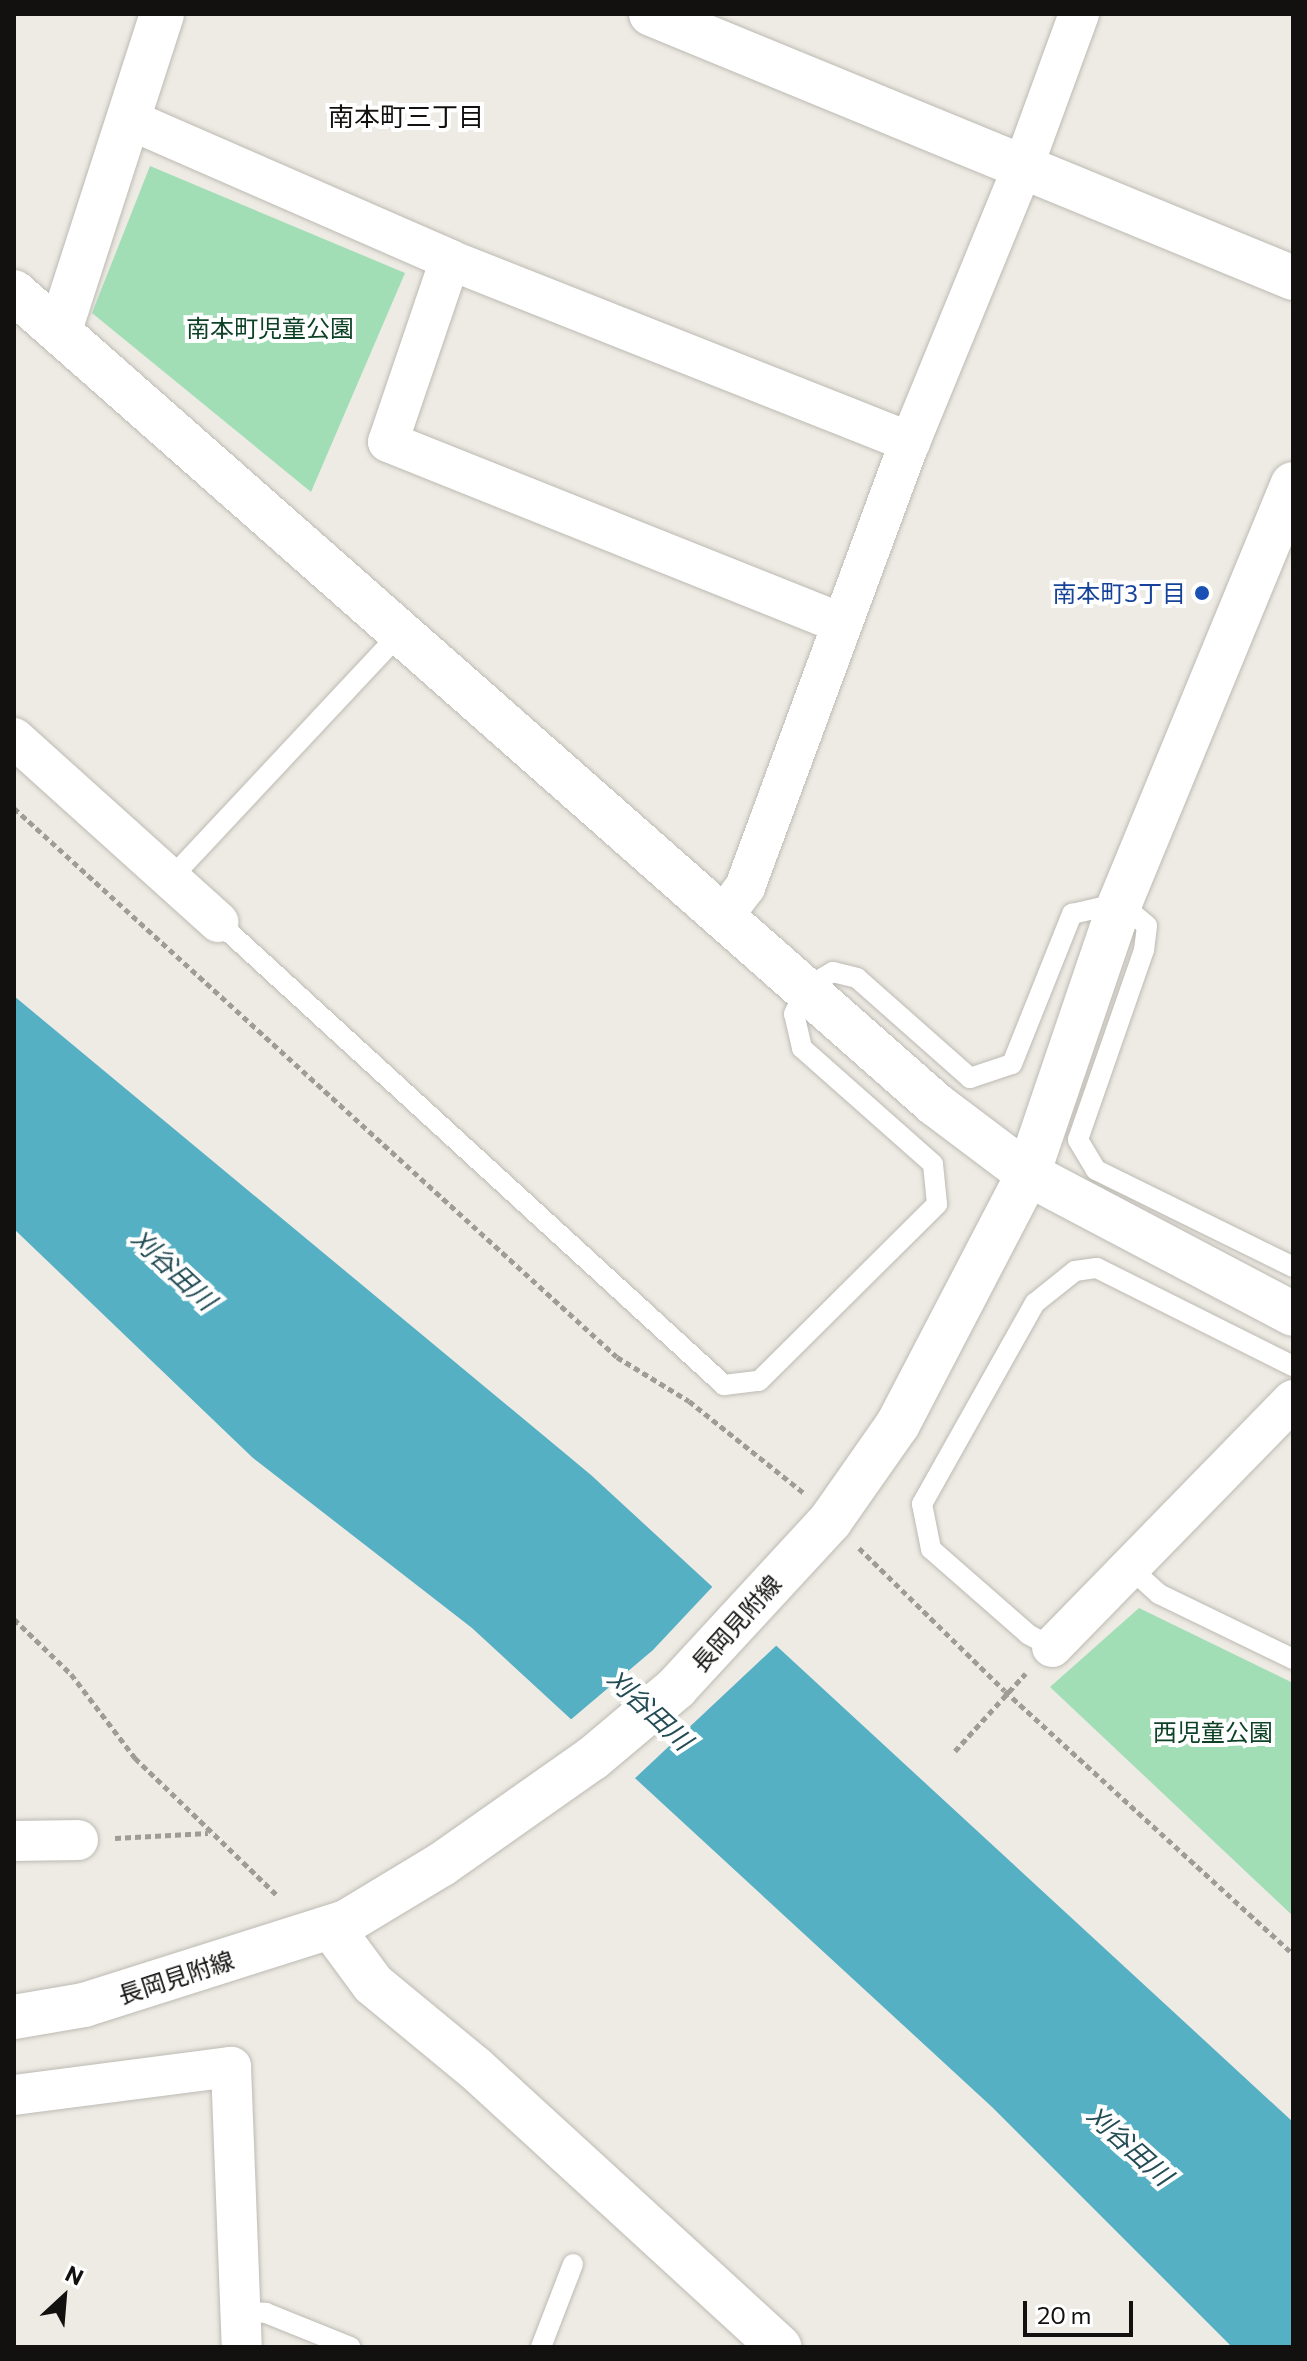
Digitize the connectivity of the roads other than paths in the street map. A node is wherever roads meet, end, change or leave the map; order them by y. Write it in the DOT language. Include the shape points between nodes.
graph roads {
  1 [pos="162,14"];
  2 [pos="651,14"];
  3 [pos="1079,14"];
  4 [pos="128,119"];
  5 [pos="1023,167"];
  6 [pos="450,260"];
  7 [pos="1293,278"];
  8 [pos="14,292"];
  9 [pos="60,330"];
  10 [pos="910,442"];
  11 [pos="1293,484"];
  12 [pos="842,624"];
  13 [pos="399,634"];
  14 [pos="14,738"];
  15 [pos="171,878"];
  16 [pos="1120,903"];
  17 [pos="724,915"];
  18 [pos="218,922"];
  19 [pos="806,988"];
  20 [pos="1028,1174"];
  21 [pos="1293,1267"];
  22 [pos="1293,1314"];
  23 [pos="1293,1366"];
  24 [pos="1293,1400"];
  25 [pos="1129,1567"];
  26 [pos="1052,1647"];
  27 [pos="1293,1659"];
  28 [pos="78,1840"];
  29 [pos="14,1841"];
  30 [pos="339,1925"];
  31 [pos="14,2017"];
  32 [pos="14,2095"];
  33 [pos="573,2264"];
  34 [pos="242,2329"];
  35 [pos="350,2347"];
  36 [pos="541,2347"];
  37 [pos="780,2347"];
  1 -- 4 [label="street"];
  2 -- 5 [label="street"];
  3 -- 5 [label="street"];
  4 -- 6 [label="street"];
  4 -- 9 [label="street"];
  5 -- 7 [label="street"];
  5 -- 10 [label="street"];
  6 -- 10 [label="street"];
  6 -- 12 [label="street" via="388,442"];
  8 -- 9 [label="street"];
  9 -- 13 [label="street"];
  10 -- 12 [label="street"];
  11 -- 16 [label="street, 長岡見附線"];
  12 -- 17 [label="street" via="745,887"];
  13 -- 15 [label="lane"];
  13 -- 17 [label="street"];
  14 -- 15 [label="street"];
  15 -- 18 [label="street"];
  16 -- 19 [label="lane" via="1072,914 1012,1064 970,1078 857,978 833,972"];
  16 -- 20 [label="street, 長岡見附線"];
  16 -- 21 [label="lane" via="1147,926 1144,950 1078,1140 1096,1170"];
  17 -- 19 [label="street"];
  18 -- 19 [label="lane" via="724,1385 759,1381 937,1204 933,1164 802,1048 794,1014"];
  19 -- 20 [label="street" via="935,1104"];
  20 -- 22 [label="street"];
  20 -- 30 [label="street, 長岡見附線" via="898,1424 824,1522 685,1679 593,1758 454,1857"];
  23 -- 26 [label="lane" via="1097,1268 1075,1271 1035,1303 922,1504 931,1549 1028,1634"];
  24 -- 25 [label="street"];
  25 -- 26 [label="street"];
  25 -- 27 [label="lane" via="1159,1594"];
  28 -- 29 [label="street"];
  30 -- 31 [label="street, 長岡見附線" via="84,2005"];
  30 -- 37 [label="street" via="370,1981 475,2068"];
  32 -- 34 [label="street" via="231,2067"];
  33 -- 36 [label="lane"];
  34 -- 35 [label="lane" via="266,2313"];
}
